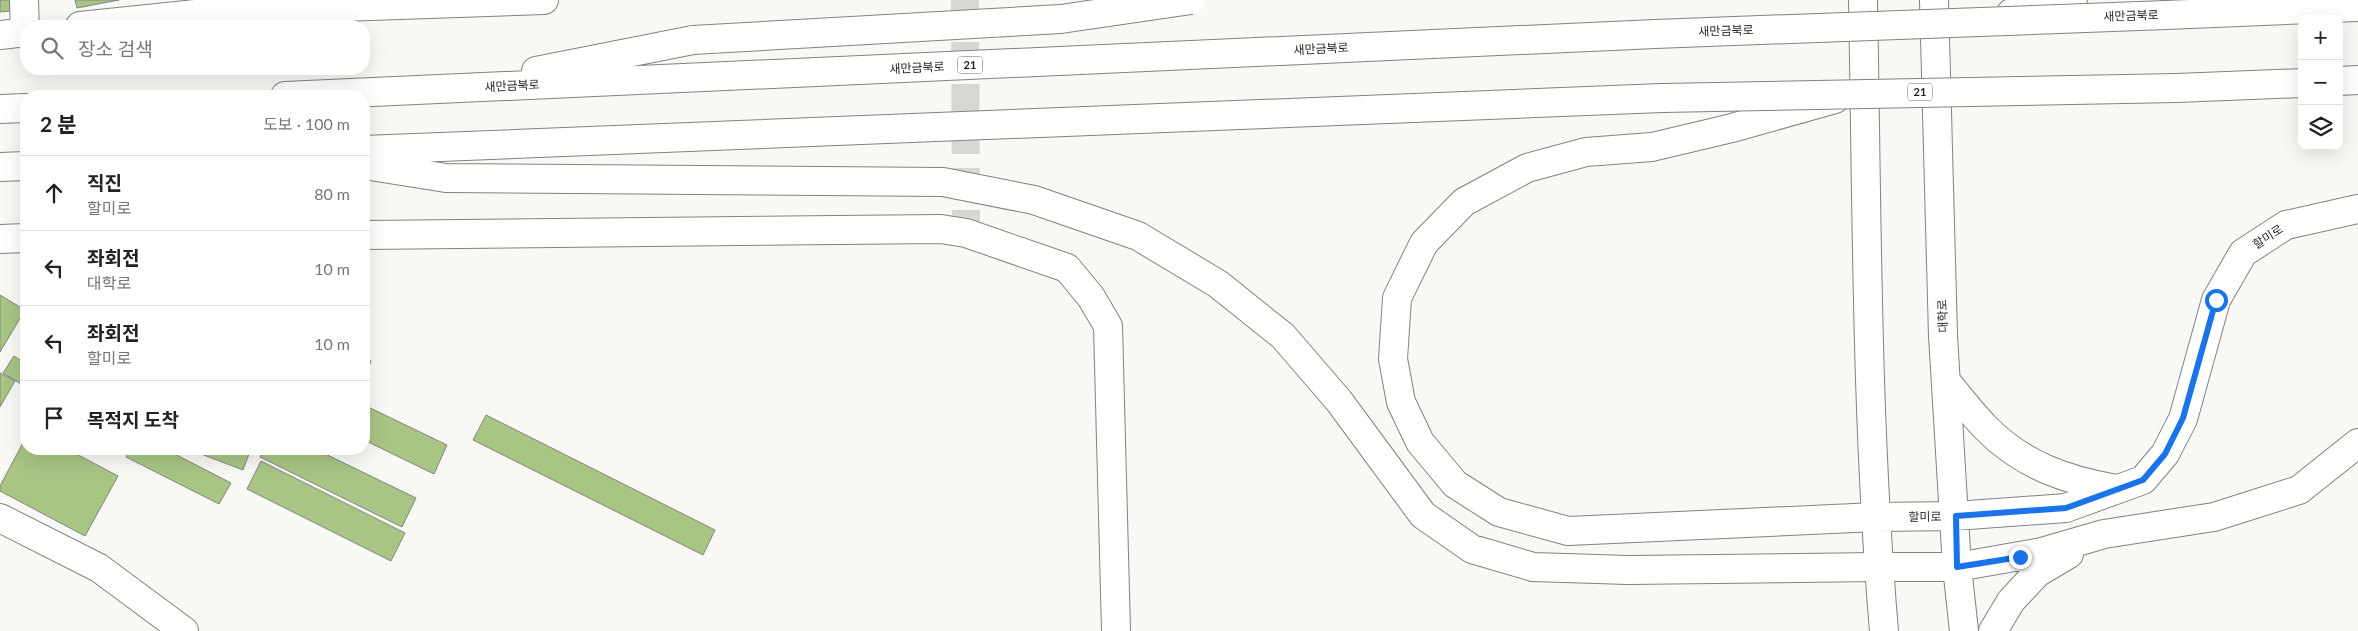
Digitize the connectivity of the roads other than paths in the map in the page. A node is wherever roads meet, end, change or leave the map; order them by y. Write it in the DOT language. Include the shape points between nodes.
graph roads {
  1 [pos="24,0"];
  2 [pos="544,0"];
  3 [pos="1191,0"];
  4 [pos="1863,0"];
  5 [pos="1934,0"];
  6 [pos="2073,0"];
  7 [pos="2358,7"];
  8 [pos="171,8"];
  9 [pos="110,20"];
  10 [pos="1976,21"];
  11 [pos="17,33"];
  12 [pos="2358,80"];
  13 [pos="2343,81"];
  14 [pos="2298,83"];
  15 [pos="446,89"];
  16 [pos="370,92"];
  17 [pos="1857,93"];
  18 [pos="20,108"];
  19 [pos="0,109"];
  20 [pos="370,150"];
  21 [pos="20,166"];
  22 [pos="370,166"];
  23 [pos="0,167"];
  24 [pos="2358,209"];
  25 [pos="370,235"];
  26 [pos="20,238"];
  27 [pos="0,239"];
  28 [pos="1946,381"];
  29 [pos="2358,443"];
  30 [pos="2120,489"];
  31 [pos="1956,516"];
  32 [pos="1876,517"];
  33 [pos="0,518"];
  34 [pos="2104,534"];
  35 [pos="1879,567"];
  36 [pos="1957,567"];
  37 [pos="184,631"];
  38 [pos="1116,631"];
  39 [pos="1884,631"];
  40 [pos="1964,631"];
  41 [pos="1992,631"];
  1 -- 11 [label="main road"];
  2 -- 8 [label="main road" via="224,11"];
  3 -- 15 [label="main road, bridge" via="1060,19 693,40"];
  4 -- 32 [label="main road"];
  5 -- 28 [label="main road, 대학로"];
  6 -- 10 [label="main road, bridge"];
  7 -- 10 [label="main road, 새만금북로 / 21, bridge"];
  8 -- 9 [label="main road"];
  10 -- 15 [label="main road, 새만금북로 / 21, bridge"];
  12 -- 13 [label="main road"];
  14 -- 17 [label="main road, 21, bridge"];
  15 -- 16 [label="main road, 새만금북로 / 21"];
  17 -- 20 [label="main road, 21, bridge"];
  17 -- 32 [label="main road, 할미로, bridge" via="1652,147 1586,152 1527,168 1464,202 1424,243 1397,298 1393,359 1401,402 1420,442 1455,484 1499,512 1568,531"];
  18 -- 19 [label="main road"];
  21 -- 23 [label="main road"];
  22 -- 35 [label="main road" via="446,178 943,182 1034,200 1138,236 1218,284 1283,336 1339,401 1423,515 1472,549 1533,567 1628,570"];
  24 -- 30 [label="main road, 할미로" via="2286,225 2243,254 2216,300 2183,418 2165,454 2143,480"];
  25 -- 38 [label="main road" via="941,229 966,233 1067,268 1091,297 1108,326"];
  26 -- 27 [label="main road"];
  28 -- 30 [label="main road" via="1986,429 2020,457 2049,472 2080,482"];
  28 -- 31 [label="main road, 대학로"];
  29 -- 34 [label="main road" via="2299,490 2214,517"];
  30 -- 31 [label="main road, 할미로" via="2066,508"];
  31 -- 32 [label="main road, 할미로"];
  31 -- 36 [label="main road, 대학로"];
  32 -- 35 [label="main road"];
  33 -- 37 [label="main road" via="99,568"];
  34 -- 36 [label="main road" via="2042,552"];
  34 -- 41 [label="main road" via="2037,573 2011,601"];
  35 -- 36 [label="main road"];
  35 -- 39 [label="main road"];
  36 -- 40 [label="main road, 대학로"];
}
